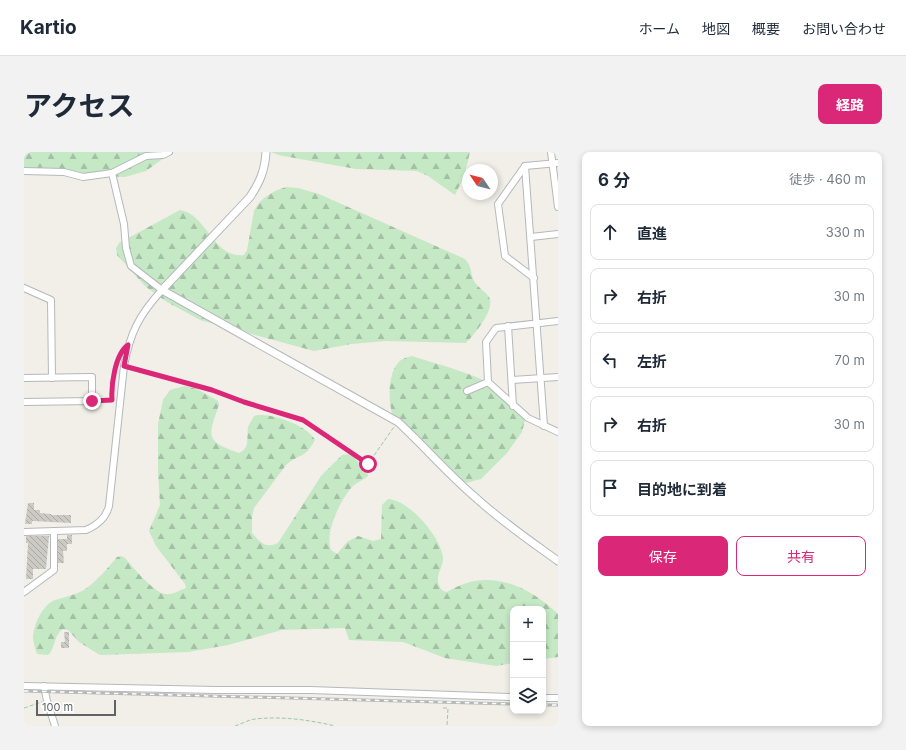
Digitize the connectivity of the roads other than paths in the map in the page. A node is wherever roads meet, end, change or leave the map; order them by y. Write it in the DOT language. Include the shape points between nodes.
graph roads {
  1 [pos="169,152"];
  2 [pos="266,152"];
  3 [pos="551,152"];
  4 [pos="556,163"];
  5 [pos="524,166"];
  6 [pos="24,171"];
  7 [pos="112,173"];
  8 [pos="558,207"];
  9 [pos="558,234"];
  10 [pos="530,237"];
  11 [pos="534,278"];
  12 [pos="24,288"];
  13 [pos="162,290"];
  14 [pos="558,321"];
  15 [pos="537,324"];
  16 [pos="508,326"];
  17 [pos="558,377"];
  18 [pos="24,378"];
  19 [pos="52,378"];
  20 [pos="540,378"];
  21 [pos="512,380"];
  22 [pos="488,382"];
  23 [pos="467,391"];
  24 [pos="24,402"];
  25 [pos="514,406"];
  26 [pos="544,426"];
  27 [pos="558,432"];
  28 [pos="54,531"];
  29 [pos="24,532"];
  30 [pos="558,561"];
  31 [pos="24,592"];
  32 [pos="24,686"];
  33 [pos="44,686"];
  34 [pos="510,697"];
  35 [pos="546,698"];
  36 [pos="558,698"];
  37 [pos="55,726"];
  1 -- 7 [label="street" via="163,156 146,156"];
  2 -- 13 [label="street" via="265,166 259,184 250,197"];
  3 -- 4 [label="street"];
  4 -- 5 [label="street"];
  4 -- 8 [label="street"];
  5 -- 10 [label="street"];
  5 -- 11 [label="street" via="498,204 505,256"];
  6 -- 7 [label="street" via="64,172 83,177"];
  7 -- 13 [label="street" via="131,266"];
  9 -- 10 [label="street"];
  10 -- 11 [label="street"];
  11 -- 15 [label="street"];
  12 -- 19 [label="street" via="51,300"];
  13 -- 28 [label="street" via="136,323 128,343 108,511 97,524 86,530"];
  13 -- 30 [label="street" via="398,422 473,496 502,521"];
  14 -- 15 [label="street"];
  15 -- 16 [label="street"];
  15 -- 20 [label="street"];
  16 -- 21 [label="street"];
  16 -- 22 [label="street" via="496,328 486,342"];
  17 -- 20 [label="street"];
  18 -- 19 [label="street"];
  19 -- 24 [label="street" via="92,377 92,401"];
  20 -- 21 [label="street"];
  20 -- 26 [label="street"];
  21 -- 25 [label="street"];
  22 -- 23 [label="street"];
  22 -- 25 [label="street"];
  25 -- 26 [label="street" via="528,418"];
  26 -- 27 [label="street"];
  28 -- 29 [label="street"];
  28 -- 31 [label="street" via="54,570"];
  32 -- 33 [label="street"];
  33 -- 34 [label="street" via="310,690"];
  33 -- 37 [label="street"];
  35 -- 36 [label="street"];
}
